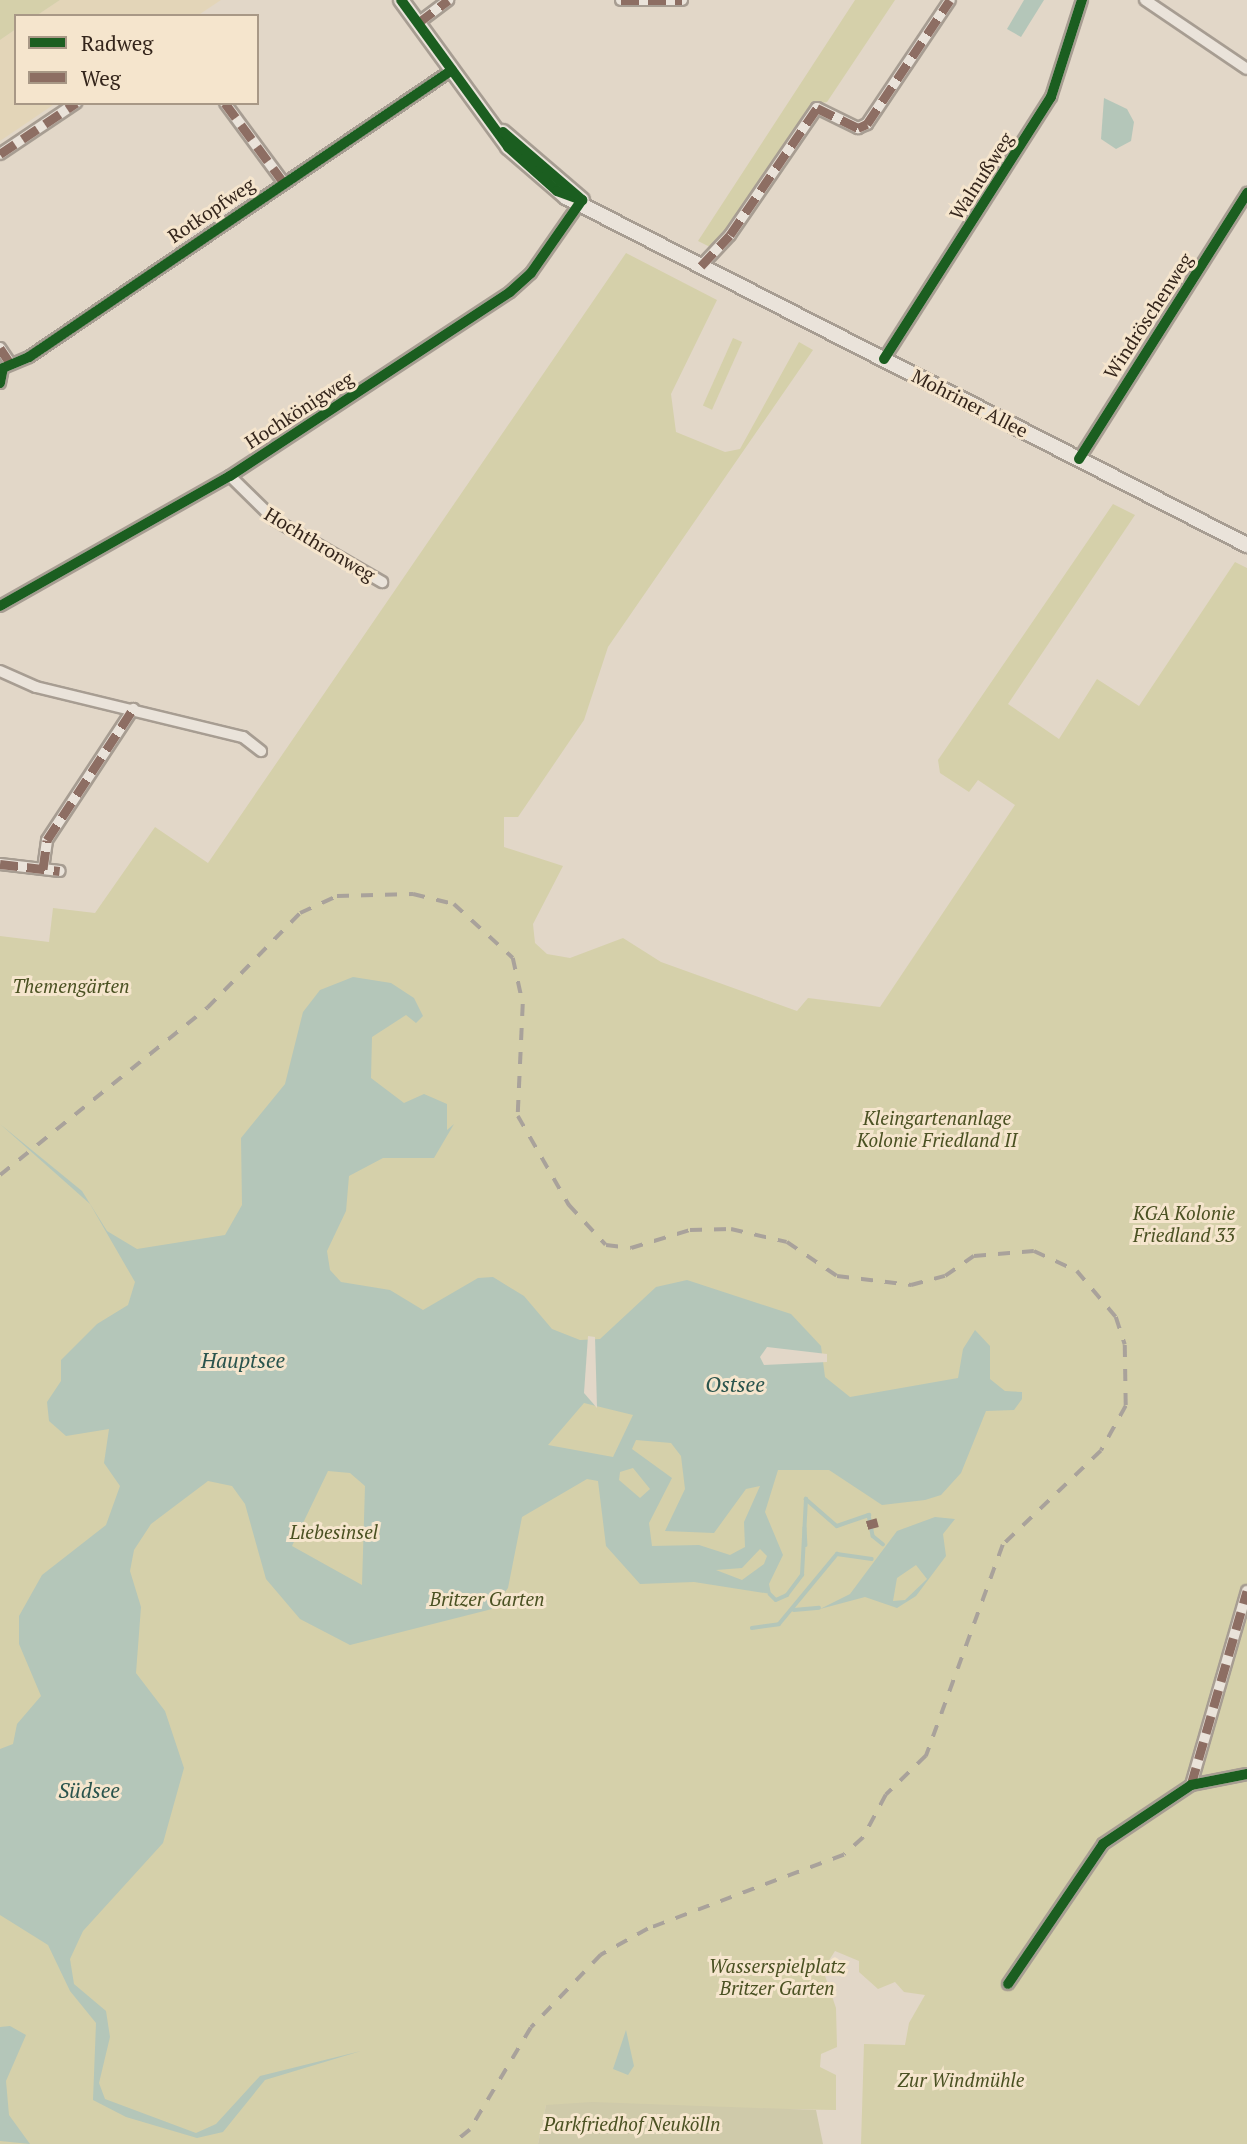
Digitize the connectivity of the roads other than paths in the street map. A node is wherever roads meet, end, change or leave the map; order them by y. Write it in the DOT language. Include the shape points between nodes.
graph roads {
  1 [pos="401,0"];
  2 [pos="448,0"];
  3 [pos="621,0"];
  4 [pos="682,0"];
  5 [pos="950,0"];
  6 [pos="1082,0"];
  7 [pos="1145,0"];
  8 [pos="418,23"];
  9 [pos="1245,64"];
  10 [pos="452,70"];
  11 [pos="73,105"];
  12 [pos="226,105"];
  13 [pos="0,154"];
  14 [pos="284,183"];
  15 [pos="1247,193"];
  16 [pos="582,200"];
  17 [pos="701,266"];
  18 [pos="0,348"];
  19 [pos="884,359"];
  20 [pos="10,363"];
  21 [pos="0,383"];
  22 [pos="1079,459"];
  23 [pos="230,476"];
  24 [pos="1247,545"];
  25 [pos="382,582"];
  26 [pos="0,606"];
  27 [pos="0,671"];
  28 [pos="133,709"];
  29 [pos="261,751"];
  30 [pos="0,864"];
  31 [pos="43,869"];
  32 [pos="61,871"];
  33 [pos="1247,1591"];
  34 [pos="1247,1774"];
  35 [pos="1191,1785"];
  36 [pos="1008,1984"];
  1 -- 8 [label="main road, Mohriner Allee"];
  2 -- 8 [label="street"];
  3 -- 4 [label="street"];
  5 -- 17 [label="street" via="867,124 858,128 817,108 730,235"];
  6 -- 19 [label="street, Walnußweg" via="1051,97"];
  7 -- 9 [label="street"];
  8 -- 10 [label="main road, Mohriner Allee"];
  10 -- 14 [label="street, Rotkopfweg"];
  10 -- 16 [label="main road, Mohriner Allee" via="537,176"];
  11 -- 13 [label="street"];
  12 -- 14 [label="street"];
  14 -- 20 [label="street, Rotkopfweg"];
  15 -- 22 [label="street, Windröschenweg"];
  16 -- 17 [label="main road, Mohriner Allee"];
  16 -- 23 [label="street, Hochkönigweg" via="521,283"];
  17 -- 19 [label="main road, Mohriner Allee"];
  18 -- 20 [label="street"];
  19 -- 22 [label="main road, Mohriner Allee"];
  20 -- 21 [label="street"];
  22 -- 24 [label="main road, Mohriner Allee"];
  23 -- 25 [label="street, Hochthronweg" via="275,520"];
  23 -- 26 [label="street, Hochkönigweg"];
  27 -- 28 [label="street" via="36,687"];
  28 -- 29 [label="street" via="243,737"];
  28 -- 31 [label="street" via="47,840"];
  30 -- 31 [label="street"];
  31 -- 32 [label="street"];
  33 -- 35 [label="street"];
  34 -- 35 [label="street"];
  35 -- 36 [label="street" via="1103,1844"];
}
